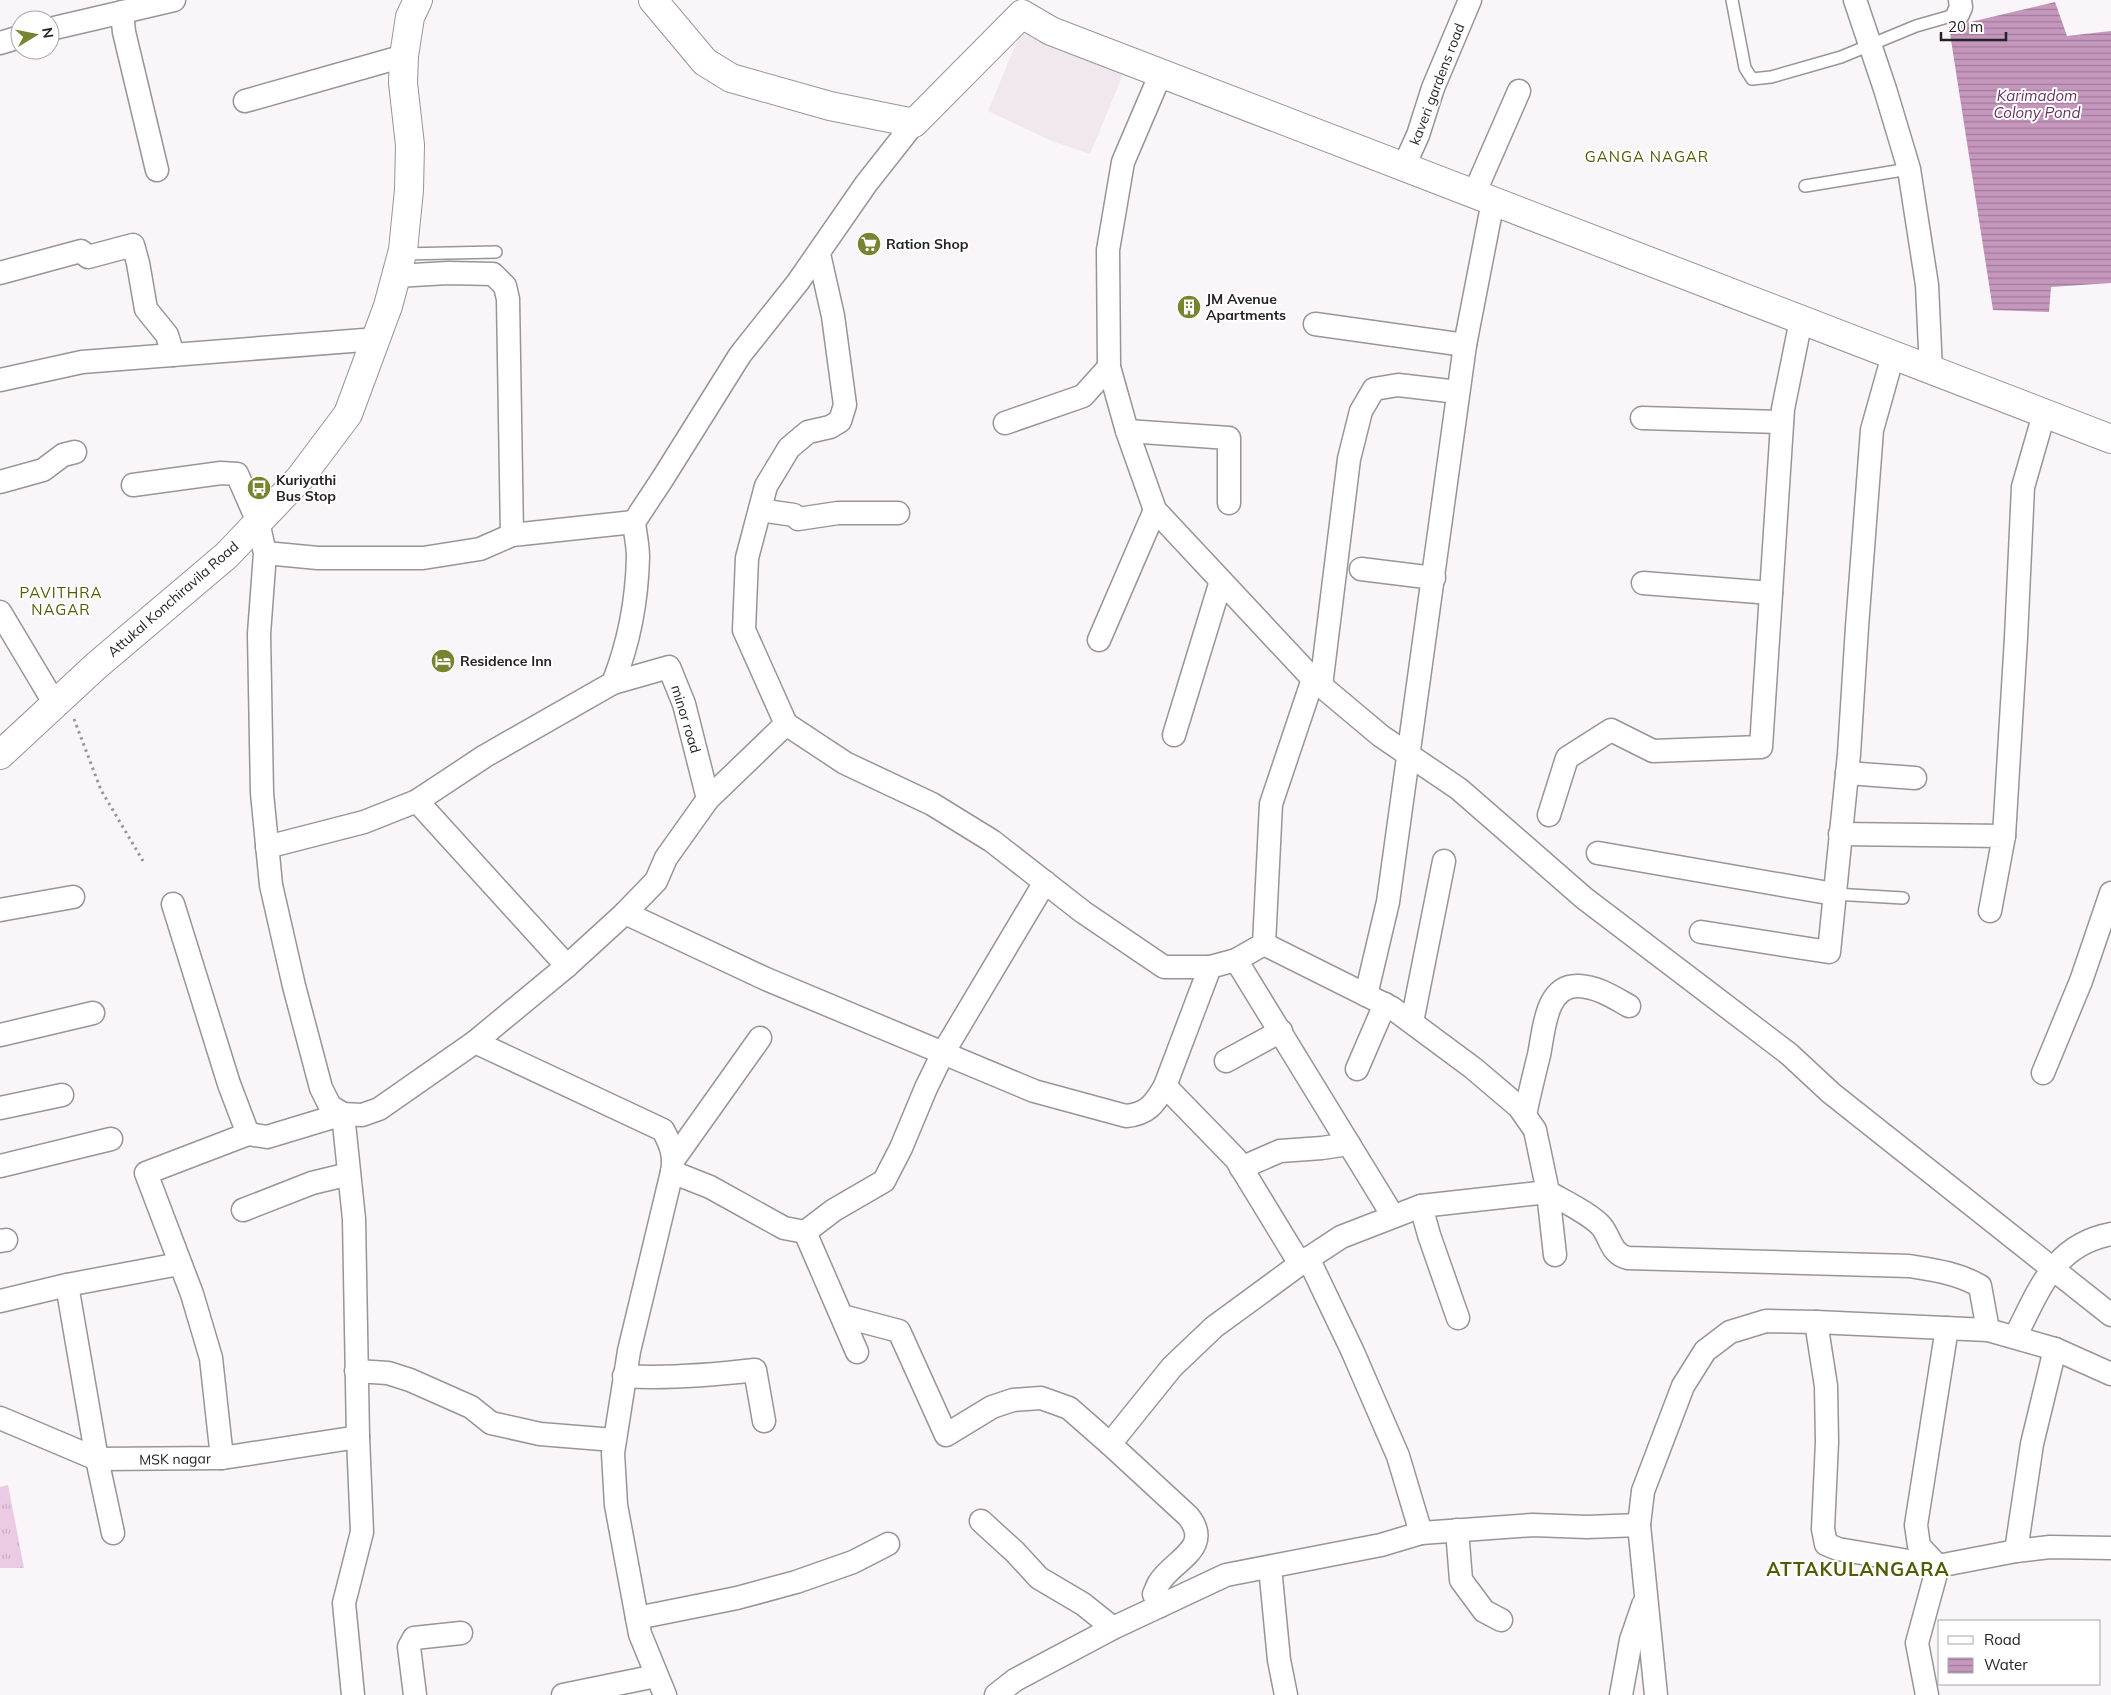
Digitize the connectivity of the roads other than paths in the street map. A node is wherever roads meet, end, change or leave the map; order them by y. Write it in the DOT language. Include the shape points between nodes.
graph roads {
  1 [pos="174,0"];
  2 [pos="418,0"];
  3 [pos="653,0"];
  4 [pos="1470,0"];
  5 [pos="1732,0"];
  6 [pos="1855,0"];
  7 [pos="1026,7"];
  8 [pos="1959,7"];
  9 [pos="122,12"];
  10 [pos="60,27"];
  11 [pos="1870,46"];
  12 [pos="404,56"];
  13 [pos="1161,74"];
  14 [pos="1519,91"];
  15 [pos="245,101"];
  16 [pos="914,123"];
  17 [pos="1403,168"];
  18 [pos="1908,169"];
  19 [pos="157,170"];
  20 [pos="1806,186"];
  21 [pos="1484,198"];
  22 [pos="496,252"];
  23 [pos="819,254"];
  24 [pos="399,265"];
  25 [pos="0,272"];
  26 [pos="1801,320"];
  27 [pos="1315,324"];
  28 [pos="377,340"];
  29 [pos="1465,345"];
  30 [pos="173,355"];
  31 [pos="1893,355"];
  32 [pos="1108,367"];
  33 [pos="1931,370"];
  34 [pos="0,380"];
  35 [pos="1458,392"];
  36 [pos="2044,414"];
  37 [pos="1642,418"];
  38 [pos="1782,422"];
  39 [pos="1005,423"];
  40 [pos="1127,431"];
  41 [pos="2111,440"];
  42 [pos="75,452"];
  43 [pos="0,482"];
  44 [pos="134,485"];
  45 [pos="1230,503"];
  46 [pos="760,510"];
  47 [pos="1155,510"];
  48 [pos="898,513"];
  49 [pos="258,522"];
  50 [pos="634,522"];
  51 [pos="512,535"];
  52 [pos="265,554"];
  53 [pos="1362,569"];
  54 [pos="1434,578"];
  55 [pos="1221,581"];
  56 [pos="1642,583"];
  57 [pos="1772,593"];
  58 [pos="0,612"];
  59 [pos="1099,640"];
  60 [pos="613,683"];
  61 [pos="1317,683"];
  62 [pos="60,700"];
  63 [pos="786,724"];
  64 [pos="1174,734"];
  65 [pos="1410,754"];
  66 [pos="0,755"];
  67 [pos="1847,773"];
  68 [pos="1915,778"];
  69 [pos="708,799"];
  70 [pos="417,801"];
  71 [pos="1549,815"];
  72 [pos="1840,834"];
  73 [pos="2004,836"];
  74 [pos="267,847"];
  75 [pos="1598,853"];
  76 [pos="1444,861"];
  77 [pos="1045,882"];
  78 [pos="1834,894"];
  79 [pos="73,896"];
  80 [pos="1903,898"];
  81 [pos="2109,903"];
  82 [pos="173,904"];
  83 [pos="0,910"];
  84 [pos="1990,911"];
  85 [pos="625,914"];
  86 [pos="1701,932"];
  87 [pos="1264,944"];
  88 [pos="1236,960"];
  89 [pos="568,966"];
  90 [pos="1210,967"];
  91 [pos="1375,999"];
  92 [pos="1628,1006"];
  93 [pos="94,1013"];
  94 [pos="1412,1022"];
  95 [pos="1281,1032"];
  96 [pos="0,1035"];
  97 [pos="760,1038"];
  98 [pos="475,1042"];
  99 [pos="943,1053"];
  100 [pos="1226,1061"];
  101 [pos="1356,1069"];
  102 [pos="2043,1073"];
  103 [pos="1164,1086"];
  104 [pos="62,1095"];
  105 [pos="0,1108"];
  106 [pos="343,1114"];
  107 [pos="1525,1115"];
  108 [pos="248,1134"];
  109 [pos="111,1139"];
  110 [pos="1349,1144"];
  111 [pos="673,1165"];
  112 [pos="0,1166"];
  113 [pos="1241,1168"];
  114 [pos="349,1174"];
  115 [pos="1548,1192"];
  116 [pos="1422,1206"];
  117 [pos="243,1210"];
  118 [pos="1393,1216"];
  119 [pos="805,1232"];
  120 [pos="2111,1234"];
  121 [pos="1555,1255"];
  122 [pos="1304,1261"];
  123 [pos="179,1264"];
  124 [pos="2051,1269"];
  125 [pos="67,1285"];
  126 [pos="0,1301"];
  127 [pos="2111,1315"];
  128 [pos="842,1316"];
  129 [pos="1458,1318"];
  130 [pos="1816,1322"];
  131 [pos="1947,1328"];
  132 [pos="1988,1330"];
  133 [pos="2015,1337"];
  134 [pos="2054,1349"];
  135 [pos="858,1352"];
  136 [pos="356,1372"];
  137 [pos="2111,1374"];
  138 [pos="624,1376"];
  139 [pos="0,1418"];
  140 [pos="764,1421"];
  141 [pos="358,1437"];
  142 [pos="614,1440"];
  143 [pos="1110,1444"];
  144 [pos="222,1458"];
  145 [pos="97,1459"];
  146 [pos="981,1521"];
  147 [pos="1639,1525"];
  148 [pos="1457,1530"];
  149 [pos="113,1533"];
  150 [pos="1421,1533"];
  151 [pos="888,1544"];
  152 [pos="2111,1548"];
  153 [pos="2016,1551"];
  154 [pos="1938,1566"];
  155 [pos="1270,1567"];
  156 [pos="1645,1600"];
  157 [pos="1160,1606"];
  158 [pos="637,1618"];
  159 [pos="1501,1620"];
  160 [pos="1113,1628"];
  161 [pos="462,1632"];
  162 [pos="660,1686"];
  163 [pos="353,1695"];
  164 [pos="415,1695"];
  165 [pos="563,1695"];
  166 [pos="996,1695"];
  167 [pos="1286,1695"];
  168 [pos="1621,1695"];
  169 [pos="1656,1695"];
  170 [pos="1927,1695"];
  1 -- 9 [label="street"];
  2 -- 12 [label="street, Attukal Konchiravila Road" via="410,17"];
  3 -- 16 [label="street" via="705,62 731,78 830,106"];
  4 -- 17 [label="street, kaveri gardens road"];
  5 -- 11 [label="lane" via="1745,68 1752,79 1809,67"];
  6 -- 11 [label="street"];
  7 -- 13 [label="street" via="1052,31"];
  7 -- 16 [label="street"];
  8 -- 11 [label="lane"];
  9 -- 10 [label="street"];
  9 -- 19 [label="street"];
  11 -- 18 [label="street"];
  12 -- 15 [label="street"];
  12 -- 24 [label="street, Attukal Konchiravila Road" via="403,83 410,145 409,190"];
  13 -- 17 [label="street"];
  13 -- 32 [label="street" via="1123,162 1108,250"];
  14 -- 21 [label="street"];
  16 -- 23 [label="street" via="866,184"];
  17 -- 21 [label="street"];
  18 -- 20 [label="lane"];
  18 -- 33 [label="street" via="1927,285"];
  21 -- 26 [label="street"];
  21 -- 29 [label="street"];
  22 -- 24 [label="lane"];
  23 -- 46 [label="street" via="833,316 845,405 840,421 808,432 788,448 766,486"];
  23 -- 50 [label="street" via="740,355"];
  24 -- 28 [label="street, Attukal Konchiravila Road"];
  24 -- 51 [label="street" via="448,273 493,274 505,286 508,299"];
  25 -- 30 [label="street" via="81,250 88,257 133,245 146,309 167,335"];
  26 -- 31 [label="street"];
  26 -- 38 [label="street"];
  27 -- 29 [label="street"];
  28 -- 30 [label="street"];
  28 -- 49 [label="street, Attukal Konchiravila Road" via="348,414 300,478"];
  29 -- 35 [label="street"];
  30 -- 34 [label="street" via="82,362"];
  31 -- 33 [label="street"];
  31 -- 67 [label="street" via="1872,430"];
  32 -- 39 [label="street" via="1083,396"];
  32 -- 40 [label="street"];
  33 -- 36 [label="street"];
  35 -- 54 [label="street"];
  35 -- 61 [label="street" via="1398,385 1374,389 1361,411 1349,459"];
  36 -- 41 [label="street"];
  36 -- 73 [label="street" via="2023,487"];
  37 -- 38 [label="street"];
  38 -- 57 [label="street"];
  40 -- 45 [label="street" via="1229,438"];
  40 -- 47 [label="street"];
  42 -- 43 [label="street" via="64,455 42,470"];
  44 -- 49 [label="street" via="221,472 236,474"];
  46 -- 48 [label="street" via="798,519 838,513"];
  46 -- 63 [label="street" via="747,558 744,630"];
  47 -- 55 [label="street"];
  47 -- 59 [label="street"];
  49 -- 52 [label="street"];
  49 -- 62 [label="street, Attukal Konchiravila Road" via="227,555"];
  50 -- 51 [label="street"];
  50 -- 60 [label="street" via="638,555 634,604"];
  51 -- 52 [label="street" via="480,549 424,558 318,558"];
  52 -- 74 [label="street" via="259,634 262,793"];
  53 -- 54 [label="street"];
  54 -- 65 [label="street"];
  55 -- 61 [label="street"];
  55 -- 64 [label="street"];
  56 -- 57 [label="street"];
  57 -- 71 [label="street" via="1760,747 1653,751 1611,730 1566,758"];
  58 -- 62 [label="street"];
  60 -- 69 [label="street, minor road" via="669,667 684,704"];
  60 -- 70 [label="street" via="485,756"];
  61 -- 65 [label="street" via="1381,736"];
  61 -- 87 [label="street" via="1270,804"];
  62 -- 66 [label="street, Attukal Konchiravila Road"];
  63 -- 69 [label="street"];
  63 -- 77 [label="street" via="845,763 947,813 992,841"];
  65 -- 91 [label="street"];
  65 -- 124 [label="street" via="1459,789 1584,898 1789,1054 1831,1093"];
  67 -- 68 [label="street"];
  67 -- 72 [label="street"];
  69 -- 85 [label="street" via="666,858 656,881"];
  70 -- 74 [label="street" via="364,822"];
  70 -- 89 [label="street"];
  72 -- 73 [label="street"];
  72 -- 78 [label="street"];
  73 -- 84 [label="street"];
  74 -- 106 [label="street" via="277,913 321,1088 330,1106"];
  75 -- 78 [label="street"];
  76 -- 94 [label="street"];
  77 -- 90 [label="street" via="1164,967"];
  77 -- 99 [label="street"];
  78 -- 80 [label="lane"];
  78 -- 86 [label="street" via="1829,952"];
  79 -- 83 [label="street"];
  81 -- 102 [label="street"];
  82 -- 108 [label="street" via="229,1084"];
  85 -- 89 [label="street"];
  85 -- 99 [label="street" via="766,979"];
  87 -- 88 [label="street"];
  87 -- 91 [label="street"];
  88 -- 90 [label="street"];
  88 -- 95 [label="street"];
  89 -- 98 [label="street"];
  90 -- 103 [label="street"];
  91 -- 94 [label="street"];
  91 -- 101 [label="street"];
  92 -- 107 [label="street" via="1599,990 1578,986 1565,989 1554,999 1545,1018"];
  93 -- 96 [label="street"];
  94 -- 107 [label="street" via="1473,1068"];
  95 -- 100 [label="street"];
  95 -- 110 [label="street"];
  97 -- 111 [label="street"];
  98 -- 106 [label="street" via="379,1109 362,1115"];
  98 -- 111 [label="street" via="663,1130 671,1144"];
  99 -- 103 [label="street" via="1034,1091 1126,1116 1139,1115 1154,1103"];
  99 -- 119 [label="street" via="884,1181 834,1210"];
  103 -- 113 [label="street" via="1236,1159"];
  104 -- 105 [label="street"];
  106 -- 108 [label="street" via="267,1137"];
  106 -- 114 [label="street"];
  107 -- 115 [label="street" via="1535,1130"];
  108 -- 123 [label="street" via="146,1173"];
  109 -- 112 [label="street"];
  110 -- 113 [label="street" via="1280,1151"];
  110 -- 118 [label="street"];
  111 -- 119 [label="street" via="784,1228"];
  111 -- 138 [label="street"];
  113 -- 122 [label="street"];
  114 -- 117 [label="street" via="312,1183"];
  114 -- 136 [label="street" via="354,1219"];
  115 -- 116 [label="street"];
  115 -- 121 [label="street"];
  115 -- 132 [label="street" via="1601,1226 1614,1250 1628,1258 1909,1266 1966,1278 1980,1286"];
  116 -- 118 [label="street"];
  116 -- 129 [label="street" via="1429,1236"];
  118 -- 122 [label="street" via="1341,1236"];
  119 -- 128 [label="street"];
  120 -- 124 [label="street" via="2084,1242"];
  122 -- 143 [label="street" via="1214,1327 1172,1366"];
  122 -- 150 [label="street" via="1352,1350 1398,1456"];
  123 -- 125 [label="street"];
  123 -- 144 [label="street" via="192,1294 211,1358"];
  124 -- 127 [label="street"];
  124 -- 133 [label="street"];
  125 -- 126 [label="street"];
  125 -- 145 [label="street"];
  128 -- 135 [label="street"];
  128 -- 143 [label="street" via="900,1331 946,1435 992,1407 1013,1400 1041,1398 1069,1408"];
  130 -- 131 [label="street"];
  130 -- 147 [label="street" via="1766,1322 1730,1332 1705,1351 1683,1386 1643,1492"];
  130 -- 154 [label="street" via="1826,1386 1823,1529 1826,1544 1838,1549"];
  131 -- 132 [label="street"];
  131 -- 154 [label="street" via="1916,1525 1919,1546"];
  132 -- 133 [label="street"];
  133 -- 134 [label="street"];
  134 -- 137 [label="street"];
  134 -- 153 [label="street" via="2032,1444"];
  136 -- 141 [label="street"];
  136 -- 142 [label="street" via="388,1373 410,1380 471,1407 491,1423 540,1434"];
  138 -- 140 [label="street" via="755,1370"];
  138 -- 142 [label="street"];
  139 -- 145 [label="street, MSK nagar"];
  141 -- 144 [label="street, MSK nagar"];
  141 -- 163 [label="street" via="362,1532 344,1603"];
  142 -- 158 [label="street" via="616,1505"];
  143 -- 157 [label="street" via="1195,1525 1197,1537 1191,1549 1159,1582 1154,1594"];
  144 -- 145 [label="street, MSK nagar"];
  145 -- 149 [label="street"];
  146 -- 160 [label="street" via="1039,1578 1083,1604"];
  147 -- 148 [label="street" via="1587,1528 1533,1525"];
  147 -- 156 [label="street"];
  148 -- 150 [label="street"];
  148 -- 159 [label="street" via="1462,1580 1484,1611"];
  150 -- 155 [label="street" via="1380,1545"];
  151 -- 158 [label="street" via="853,1562 796,1582 737,1598"];
  152 -- 153 [label="street" via="2050,1547"];
  153 -- 154 [label="street"];
  154 -- 170 [label="street" via="1917,1643"];
  155 -- 157 [label="street" via="1226,1575"];
  155 -- 167 [label="street" via="1279,1660"];
  156 -- 168 [label="street" via="1630,1640"];
  156 -- 169 [label="street"];
  157 -- 160 [label="street"];
  158 -- 162 [label="street"];
  160 -- 166 [label="street" via="1015,1680"];
  161 -- 164 [label="street" via="414,1638 409,1646"];
  162 -- 165 [label="street"];
}
